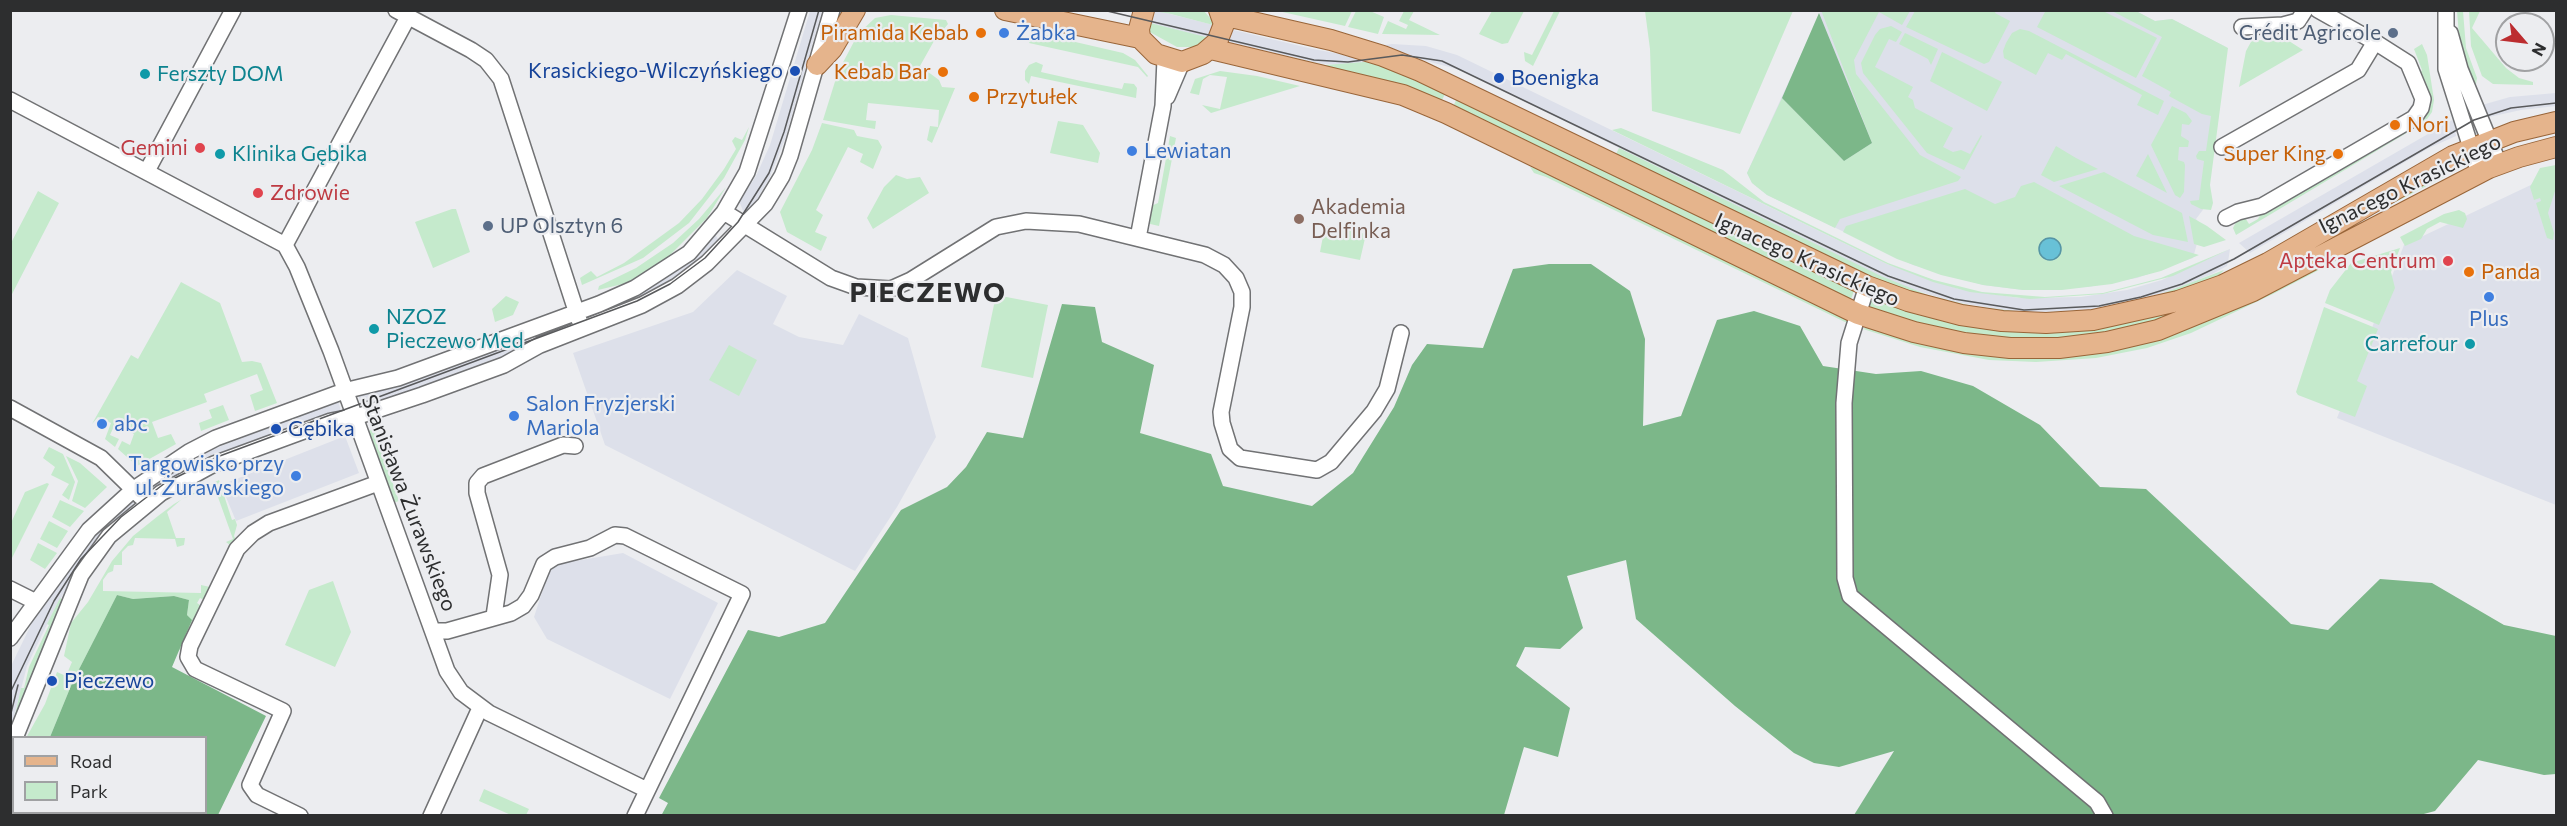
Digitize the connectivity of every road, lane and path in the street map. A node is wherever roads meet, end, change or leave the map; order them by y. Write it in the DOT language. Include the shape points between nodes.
graph roads {
  1 [pos="233,10"];
  2 [pos="799,10"];
  3 [pos="832,10"];
  4 [pos="855,10"];
  5 [pos="1005,10"];
  6 [pos="1144,10"];
  7 [pos="2305,10"];
  8 [pos="2318,10"];
  9 [pos="1221,13"];
  10 [pos="402,14"];
  11 [pos="2446,14"];
  12 [pos="2242,27"];
  13 [pos="1140,38"];
  14 [pos="2375,42"];
  15 [pos="1211,49"];
  16 [pos="1173,60"];
  17 [pos="817,65"];
  18 [pos="14,108"];
  19 [pos="2556,122"];
  20 [pos="2490,140"];
  21 [pos="2222,147"];
  22 [pos="2556,147"];
  23 [pos="2470,148"];
  24 [pos="2499,164"];
  25 [pos="147,171"];
  26 [pos="2479,173"];
  27 [pos="724,212"];
  28 [pos="2226,218"];
  29 [pos="744,227"];
  30 [pos="1138,238"];
  31 [pos="285,245"];
  32 [pos="1867,286"];
  33 [pos="576,312"];
  34 [pos="1858,314"];
  35 [pos="582,328"];
  36 [pos="1401,333"];
  37 [pos="344,391"];
  38 [pos="10,408"];
  39 [pos="354,417"];
  40 [pos="575,446"];
  41 [pos="378,483"];
  42 [pos="134,489"];
  43 [pos="146,503"];
  44 [pos="10,589"];
  45 [pos="36,602"];
  46 [pos="494,616"];
  47 [pos="434,630"];
  48 [pos="10,638"];
  49 [pos="480,708"];
  50 [pos="16,736"];
  51 [pos="647,790"];
  52 [pos="300,816"];
  53 [pos="431,816"];
  54 [pos="635,816"];
  55 [pos="2105,816"];
  1 -- 25 [label="street"];
  2 -- 27 [label="street" via="758,145"];
  3 -- 17 [label="street"];
  4 -- 17 [label="main road" via="832,50"];
  5 -- 13 [label="main road"];
  6 -- 13 [label="main road"];
  7 -- 12 [label="street" via="2298,21"];
  8 -- 14 [label="street"];
  9 -- 15 [label="main road" via="1223,30"];
  9 -- 32 [label="main road, Ignacego Krasickiego" via="1331,40 1420,71"];
  10 -- 31 [label="street"];
  10 -- 33 [label="street" via="486,60 501,80"];
  11 -- 20 [label="street" via="2460,69"];
  11 -- 23 [label="street" via="2444,60"];
  13 -- 16 [label="main road"];
  14 -- 21 [label="street" via="2358,70"];
  14 -- 28 [label="street" via="2410,67 2423,99 2415,118 2262,206"];
  15 -- 16 [label="main road" via="1195,59"];
  15 -- 34 [label="main road, Ignacego Krasickiego" via="1412,99"];
  16 -- 30 [label="street"];
  17 -- 29 [label="street" via="782,176 765,204"];
  18 -- 25 [label="street"];
  19 -- 20 [label="main road, Ignacego Krasickiego"];
  20 -- 23 [label="main road, Ignacego Krasickiego"];
  20 -- 24 [label="street"];
  22 -- 24 [label="main road, Ignacego Krasickiego"];
  23 -- 26 [label="street"];
  23 -- 32 [label="main road, Ignacego Krasickiego" via="2223,285 2123,314 2046,323 2002,321 1961,315"];
  24 -- 26 [label="main road, Ignacego Krasickiego"];
  25 -- 31 [label="street"];
  26 -- 34 [label="main road, Ignacego Krasickiego" via="2209,311 2118,340 2059,348 1976,345 1914,332"];
  27 -- 29 [label="street"];
  27 -- 33 [label="street" via="689,253 670,267 635,288"];
  29 -- 30 [label="street" via="831,278 856,287 880,288 910,280 996,227 1026,221 1079,224"];
  29 -- 35 [label="street" via="677,286 642,305"];
  30 -- 36 [label="street" via="1205,255 1224,265 1236,278 1242,292 1242,307 1221,412 1230,449 1240,458 1317,470 1331,462 1374,411 1387,389"];
  31 -- 37 [label="street, Stanisława Żurawskiego"];
  32 -- 34 [label="street"];
  33 -- 35 [label="street"];
  33 -- 37 [label="street" via="398,378"];
  34 -- 55 [label="street" via="1849,343 1844,403 1845,578 1850,596 2097,802"];
  35 -- 39 [label="street" via="504,364"];
  37 -- 39 [label="street, Stanisława Żurawskiego"];
  37 -- 42 [label="street" via="216,438"];
  38 -- 42 [label="street" via="93,453"];
  39 -- 41 [label="street, Stanisława Żurawskiego"];
  39 -- 43 [label="street" via="331,421 214,464"];
  40 -- 46 [label="street" via="563,446 483,476 477,483 500,574"];
  41 -- 47 [label="street, Stanisława Żurawskiego"];
  41 -- 52 [label="street" via="253,532 237,549 190,646 188,657 195,669 284,711 250,785 257,795"];
  42 -- 43 [label="street"];
  42 -- 45 [label="street" via="89,530"];
  43 -- 50 [label="street" via="109,536 81,575"];
  44 -- 45 [label="street"];
  45 -- 48 [label="street"];
  46 -- 47 [label="street, Stanisława Żurawskiego" via="447,631"];
  46 -- 51 [label="street, Stanisława Żurawskiego" via="523,606 544,564 555,556 590,548 615,535 742,594"];
  47 -- 49 [label="street, Stanisława Żurawskiego" via="447,671 461,692"];
  49 -- 51 [label="street, Stanisława Żurawskiego"];
  49 -- 53 [label="street"];
  51 -- 54 [label="street"];
}
